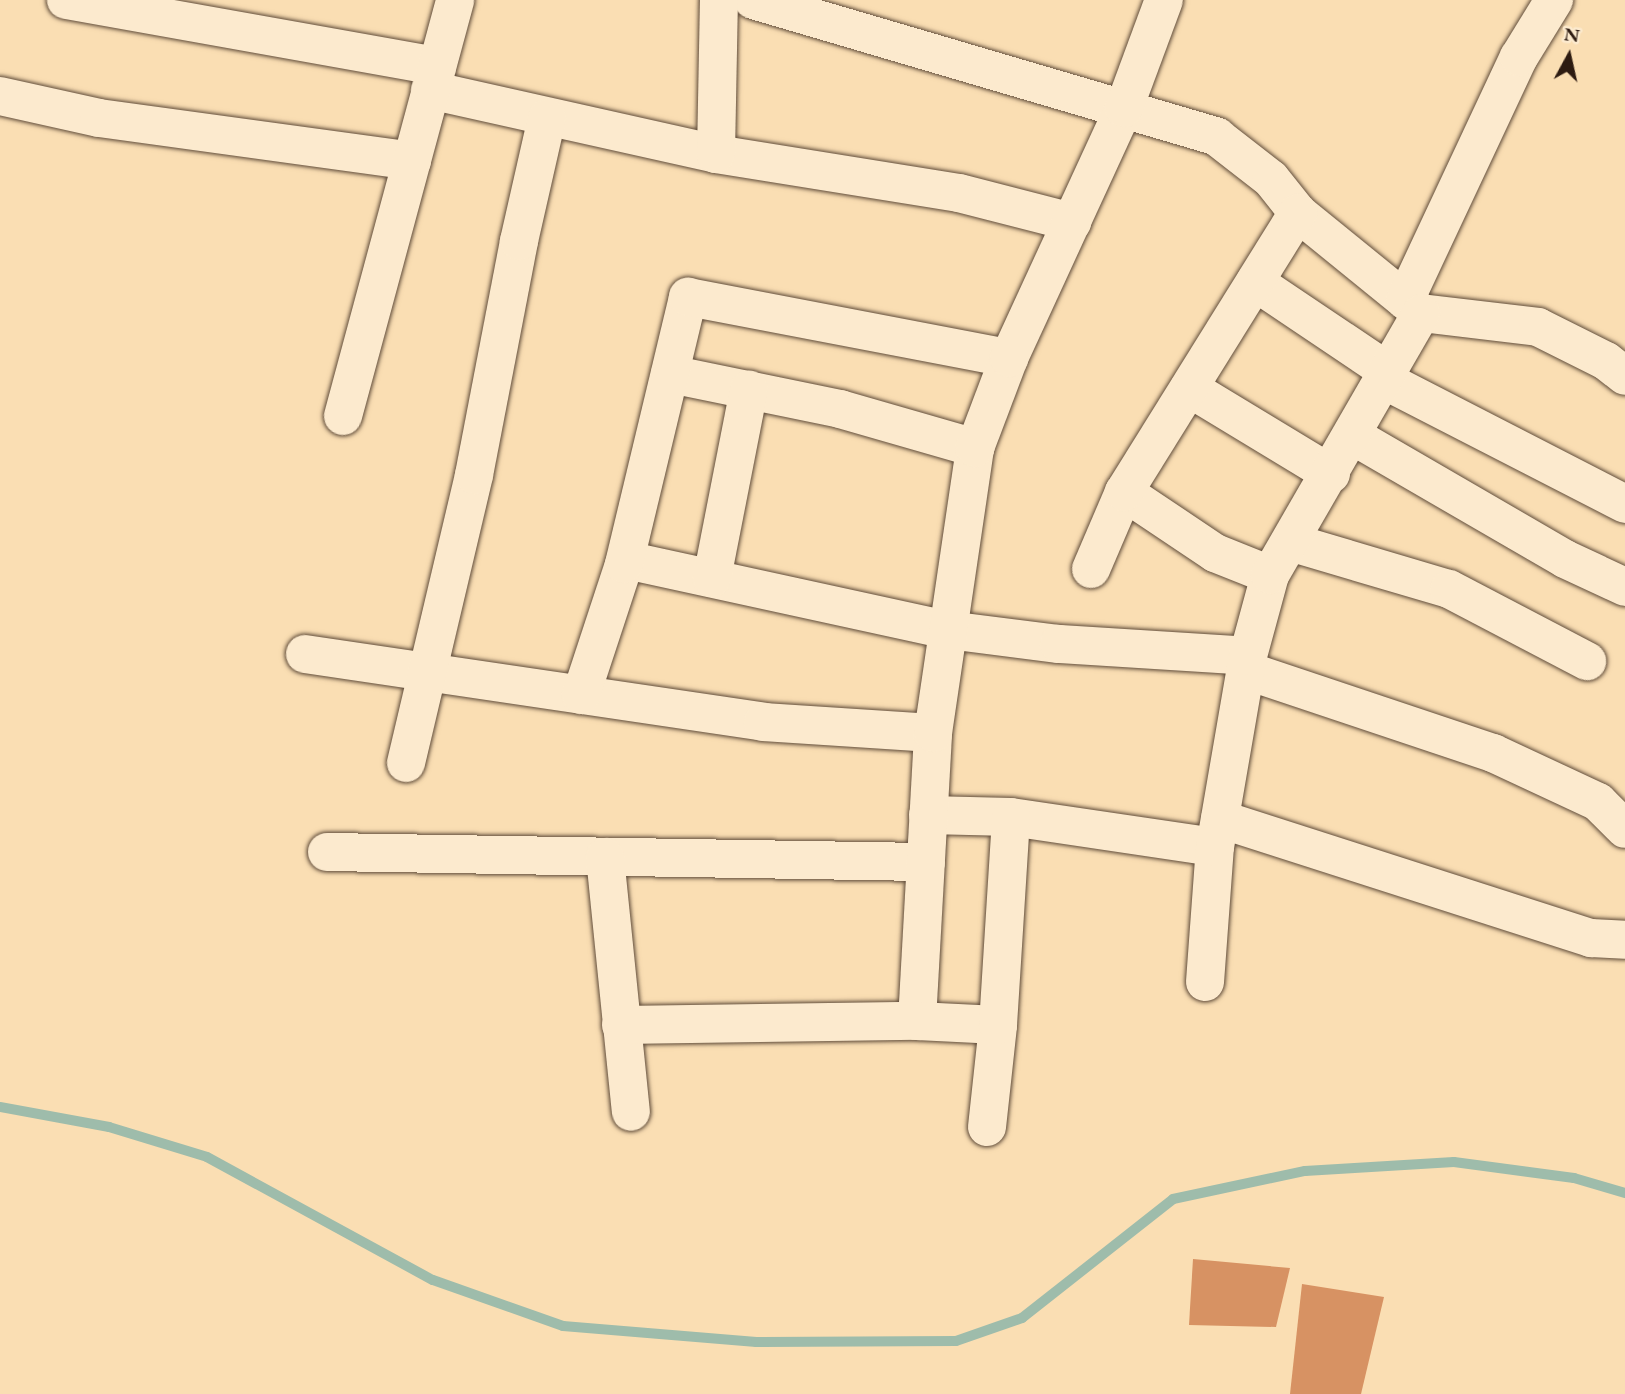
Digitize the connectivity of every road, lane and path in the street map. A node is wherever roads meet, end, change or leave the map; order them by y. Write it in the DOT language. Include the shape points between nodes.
graph roads {
  1 [pos="66,0"];
  2 [pos="455,0"];
  3 [pos="719,0"];
  4 [pos="753,0"];
  5 [pos="1164,0"];
  6 [pos="1554,0"];
  7 [pos="433,78"];
  8 [pos="0,96"];
  9 [pos="1124,108"];
  10 [pos="547,118"];
  11 [pos="716,154"];
  12 [pos="412,161"];
  13 [pos="1298,213"];
  14 [pos="1072,222"];
  15 [pos="1255,282"];
  16 [pos="1413,307"];
  17 [pos="1009,358"];
  18 [pos="670,374"];
  19 [pos="1386,376"];
  20 [pos="1625,376"];
  21 [pos="1189,388"];
  22 [pos="748,390"];
  23 [pos="343,416"];
  24 [pos="1353,436"];
  25 [pos="975,448"];
  26 [pos="1331,474"];
  27 [pos="1124,492"];
  28 [pos="1625,504"];
  29 [pos="1290,541"];
  30 [pos="626,560"];
  31 [pos="1091,569"];
  32 [pos="1270,575"];
  33 [pos="712,578"];
  34 [pos="1625,587"];
  35 [pos="948,630"];
  36 [pos="305,654"];
  37 [pos="1587,661"];
  38 [pos="1246,663"];
  39 [pos="426,671"];
  40 [pos="581,695"];
  41 [pos="933,733"];
  42 [pos="406,763"];
  43 [pos="928,815"];
  44 [pos="1011,817"];
  45 [pos="1625,829"];
  46 [pos="1218,833"];
  47 [pos="327,852"];
  48 [pos="605,857"];
  49 [pos="926,862"];
  50 [pos="1625,940"];
  51 [pos="1205,982"];
  52 [pos="917,1021"];
  53 [pos="621,1025"];
  54 [pos="998,1025"];
  55 [pos="631,1112"];
  56 [pos="987,1127"];
  1 -- 7 [label="street"];
  2 -- 7 [label="street"];
  3 -- 11 [label="street"];
  4 -- 9 [label="street"];
  5 -- 9 [label="street"];
  6 -- 16 [label="street" via="1519,57"];
  7 -- 10 [label="street"];
  7 -- 12 [label="street"];
  8 -- 12 [label="street" via="99,118"];
  9 -- 13 [label="street" via="1217,137 1270,179"];
  9 -- 14 [label="street"];
  10 -- 11 [label="street"];
  10 -- 39 [label="street" via="474,475"];
  11 -- 14 [label="street" via="960,193"];
  12 -- 23 [label="street"];
  13 -- 15 [label="street"];
  13 -- 16 [label="street"];
  14 -- 17 [label="street"];
  15 -- 19 [label="street"];
  15 -- 21 [label="street"];
  16 -- 19 [label="street"];
  16 -- 20 [label="street" via="1538,327"];
  17 -- 18 [label="street" via="688,298"];
  17 -- 25 [label="street"];
  18 -- 22 [label="street"];
  18 -- 30 [label="street"];
  19 -- 24 [label="street"];
  19 -- 28 [label="street"];
  21 -- 26 [label="street"];
  21 -- 27 [label="street"];
  22 -- 25 [label="street" via="840,409"];
  22 -- 33 [label="street"];
  24 -- 26 [label="street"];
  24 -- 34 [label="street" via="1565,559"];
  25 -- 35 [label="street"];
  26 -- 29 [label="street"];
  27 -- 31 [label="street"];
  27 -- 32 [label="street" via="1215,553"];
  29 -- 32 [label="street"];
  29 -- 37 [label="street" via="1449,589"];
  30 -- 33 [label="street"];
  30 -- 40 [label="street"];
  32 -- 38 [label="street"];
  33 -- 35 [label="street"];
  35 -- 38 [label="street"];
  35 -- 41 [label="street"];
  36 -- 39 [label="street"];
  38 -- 45 [label="street" via="1493,753 1598,802"];
  38 -- 46 [label="street"];
  39 -- 40 [label="street"];
  39 -- 42 [label="street"];
  40 -- 41 [label="street" via="762,723"];
  41 -- 43 [label="street"];
  43 -- 44 [label="street"];
  43 -- 49 [label="street"];
  44 -- 46 [label="street"];
  44 -- 54 [label="street"];
  46 -- 50 [label="street" via="1591,938"];
  46 -- 51 [label="street"];
  47 -- 48 [label="street"];
  48 -- 49 [label="street"];
  48 -- 53 [label="street"];
  49 -- 52 [label="street"];
  52 -- 53 [label="street"];
  52 -- 54 [label="street"];
  53 -- 55 [label="street"];
  54 -- 56 [label="street"];
}
